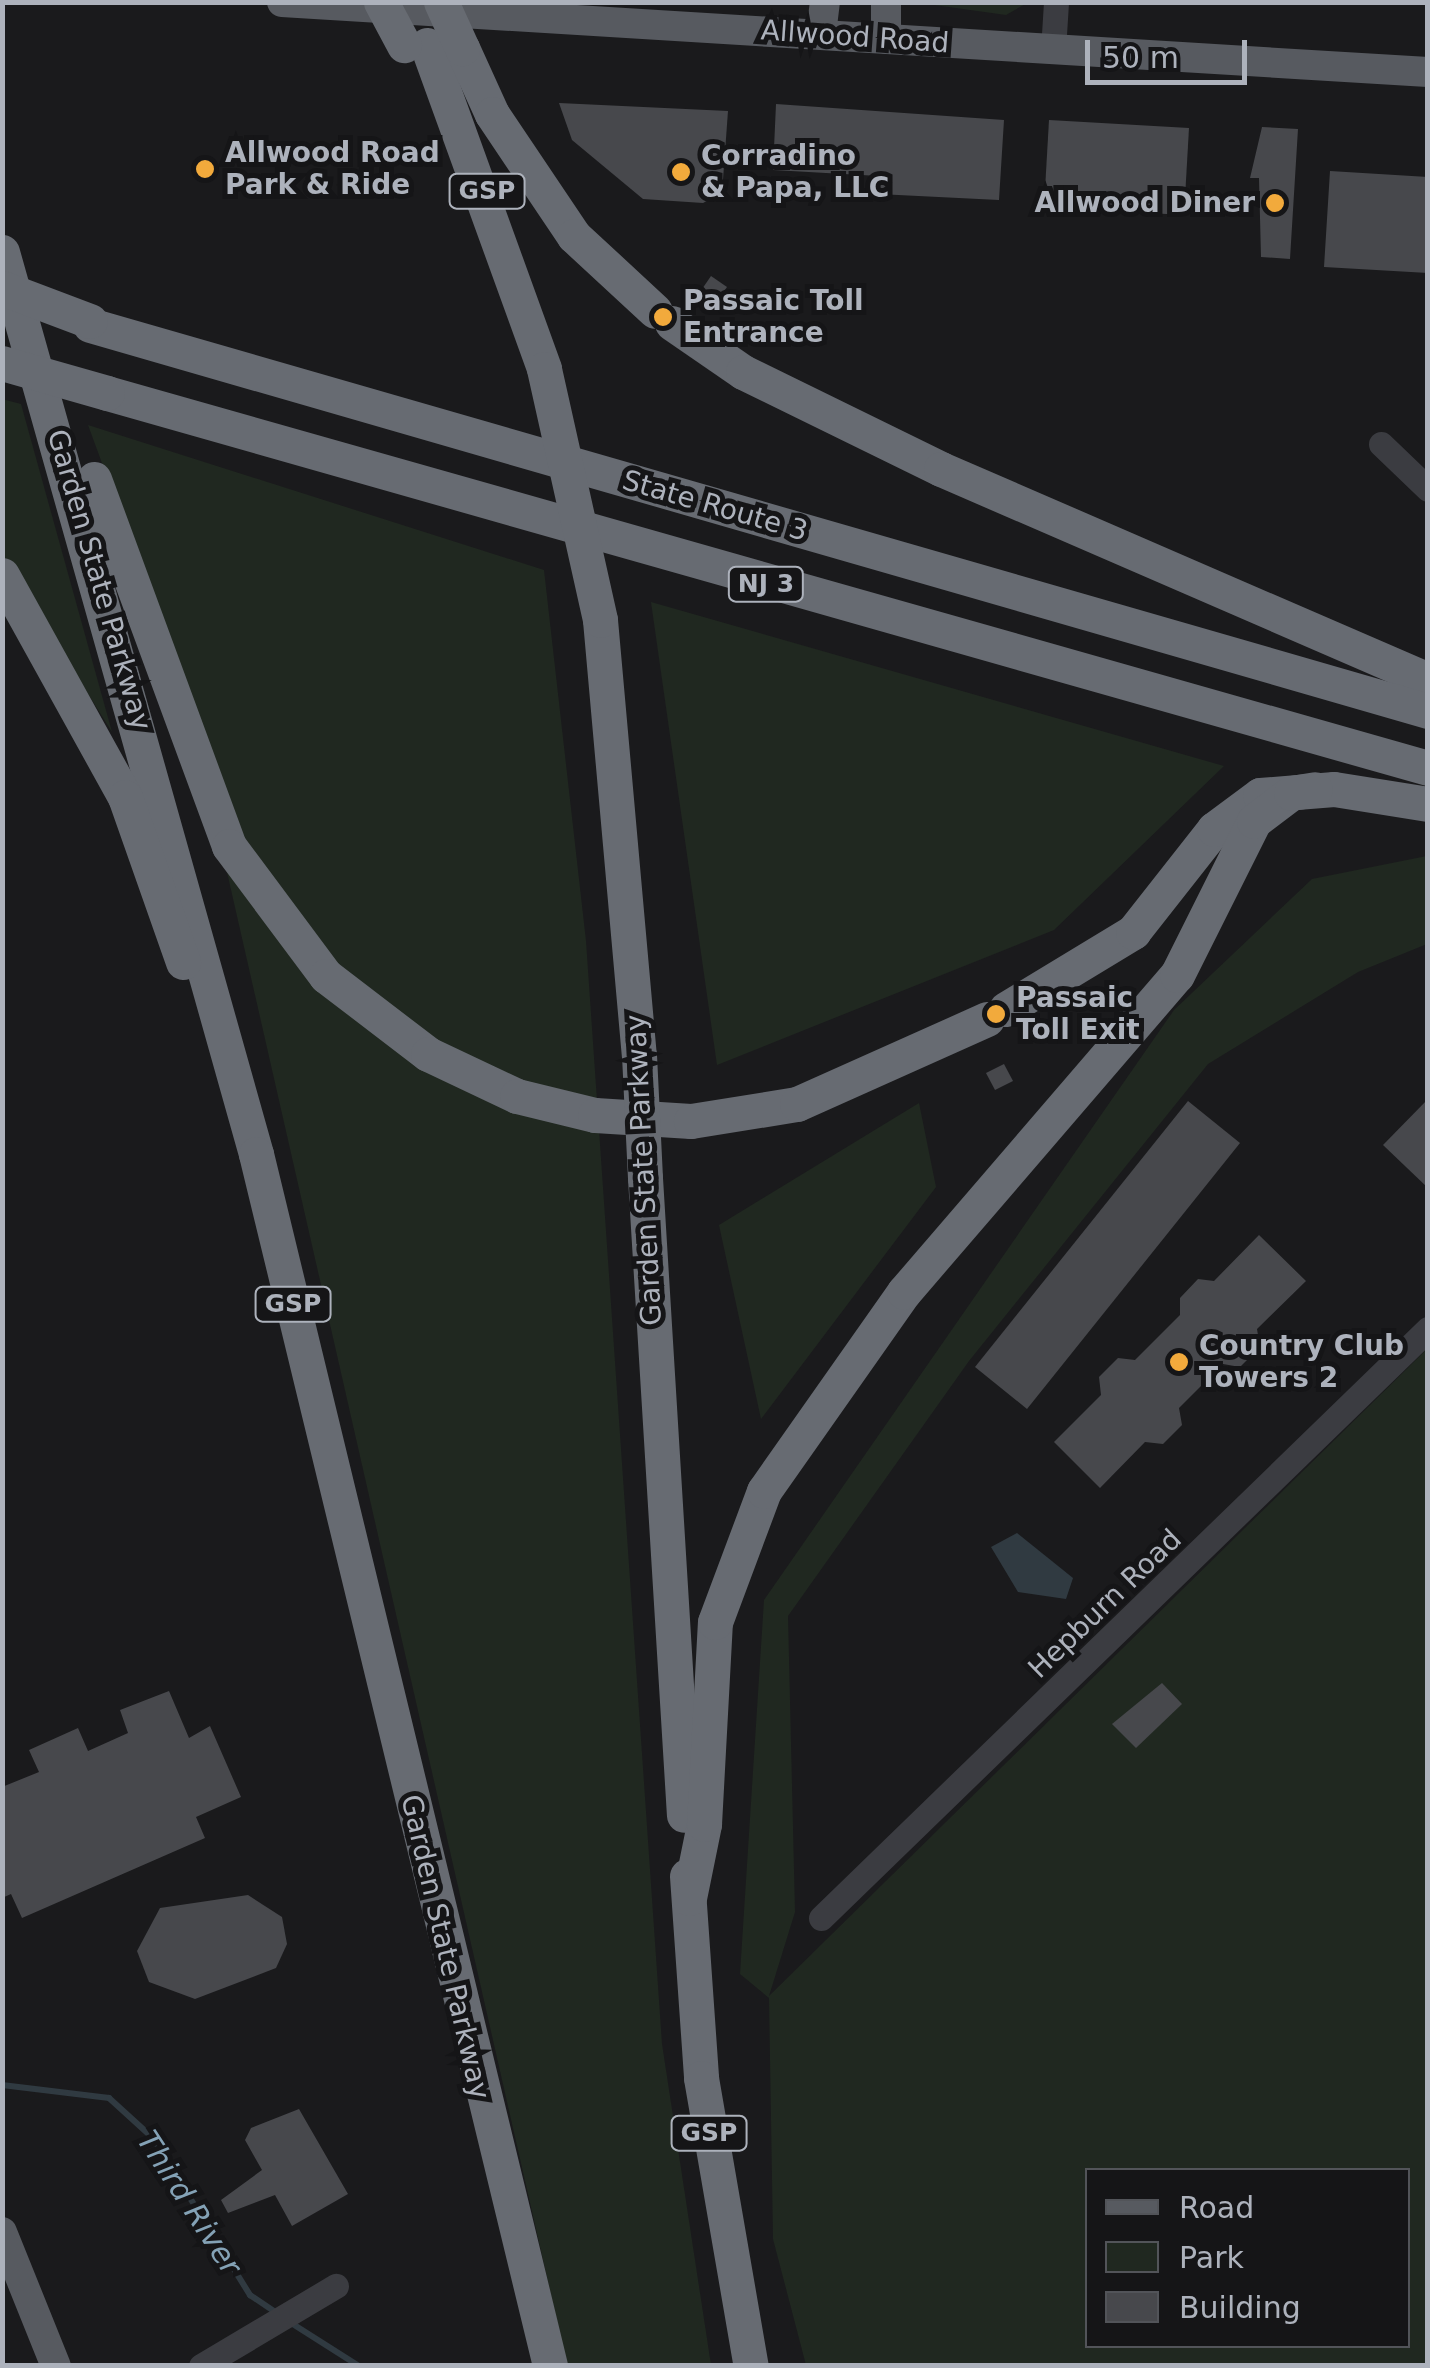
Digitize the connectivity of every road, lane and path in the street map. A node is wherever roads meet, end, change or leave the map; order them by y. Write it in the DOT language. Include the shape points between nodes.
graph roads {
  1 [pos="282,2"];
  2 [pos="381,2"];
  3 [pos="408,2"];
  4 [pos="441,2"];
  5 [pos="824,2"];
  6 [pos="886,2"];
  7 [pos="1056,2"];
  8 [pos="821,34"];
  9 [pos="886,39"];
  10 [pos="431,46"];
  11 [pos="1053,50"];
  12 [pos="1428,72"];
  13 [pos="2,252"];
  14 [pos="2,288"];
  15 [pos="2,300"];
  16 [pos="90,323"];
  17 [pos="2,363"];
  18 [pos="1381,444"];
  19 [pos="1428,489"];
  20 [pos="2,575"];
  21 [pos="1428,680"];
  22 [pos="1428,711"];
  23 [pos="1428,768"];
  24 [pos="1315,789"];
  25 [pos="1428,804"];
  26 [pos="272,1216"];
  27 [pos="1428,1329"];
  28 [pos="688,1898"];
  29 [pos="821,1918"];
  30 [pos="2,2232"];
  31 [pos="336,2286"];
  32 [pos="56,2366"];
  33 [pos="201,2366"];
  34 [pos="550,2366"];
  35 [pos="751,2366"];
  1 -- 8 [label="main road, Allwood Road"];
  2 -- 10 [label="highway, bridge"];
  3 -- 10 [label="highway, Garden State Parkway / GSP"];
  4 -- 10 [label="highway, bridge"];
  5 -- 8 [label="main road"];
  6 -- 9 [label="main road"];
  7 -- 11 [label="street"];
  8 -- 9 [label="main road, Allwood Road"];
  9 -- 11 [label="main road, Allwood Road"];
  10 -- 21 [label="highway" via="492,114 574,236 663,317 744,372 941,468"];
  10 -- 28 [label="highway, Garden State Parkway / GSP, bridge" via="540,355 600,620 639,1056"];
  11 -- 12 [label="main road, Allwood Road"];
  13 -- 24 [label="highway" via="216,820 304,952 375,1019 517,1096 595,1115 691,1121 797,1104 996,1014 1133,932 1241,806 1273,790"];
  13 -- 26 [label="highway, Garden State Parkway / GSP"];
  14 -- 16 [label="highway, bridge"];
  15 -- 16 [label="highway, State Route 3 / NJ 3, bridge"];
  16 -- 22 [label="highway, State Route 3 / NJ 3"];
  17 -- 23 [label="highway, NJ 3, bridge"];
  18 -- 19 [label="street"];
  20 -- 26 [label="highway" via="125,797"];
  24 -- 25 [label="highway"];
  24 -- 28 [label="highway" via="1276,800 1254,821 1177,975 904,1292 764,1491 715,1622 704,1824"];
  26 -- 34 [label="highway, Garden State Parkway / GSP"];
  27 -- 29 [label="street, Hepburn Road"];
  28 -- 35 [label="highway, Garden State Parkway / GSP" via="701,2078"];
  30 -- 32 [label="main road"];
  31 -- 33 [label="street"];
}
